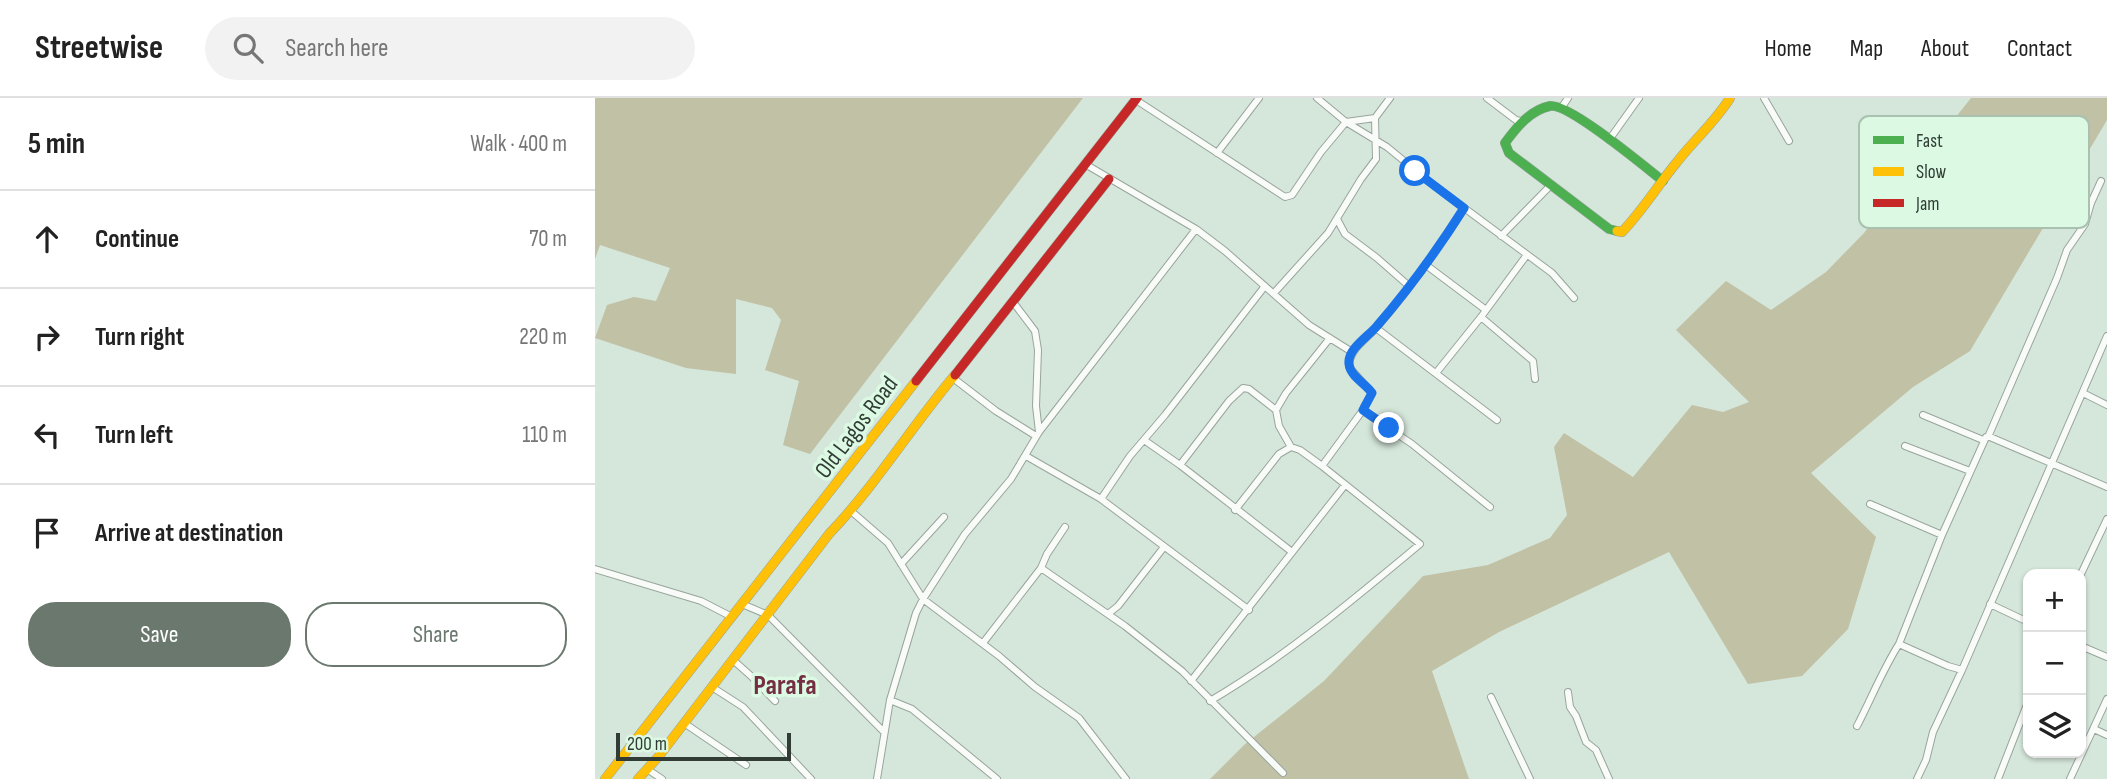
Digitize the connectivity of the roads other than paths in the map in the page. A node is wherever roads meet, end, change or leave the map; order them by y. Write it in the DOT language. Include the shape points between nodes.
graph roads {
  1 [pos="1259,98"];
  2 [pos="1317,98"];
  3 [pos="1390,98"];
  4 [pos="1487,98"];
  5 [pos="1568,98"];
  6 [pos="1639,98"];
  7 [pos="1730,98"];
  8 [pos="1764,98"];
  9 [pos="1137,99"];
  10 [pos="1562,107"];
  11 [pos="1375,118"];
  12 [pos="1521,121"];
  13 [pos="1346,122"];
  14 [pos="1609,140"];
  15 [pos="1789,141"];
  16 [pos="1377,142"];
  17 [pos="1217,153"];
  18 [pos="1085,164"];
  19 [pos="1109,178"];
  20 [pos="1663,181"];
  21 [pos="2101,181"];
  22 [pos="1551,185"];
  23 [pos="1464,208"];
  24 [pos="2089,210"];
  25 [pos="1337,219"];
  26 [pos="2082,228"];
  27 [pos="1196,229"];
  28 [pos="1328,233"];
  29 [pos="1345,234"];
  30 [pos="1501,236"];
  31 [pos="1526,256"];
  32 [pos="1426,265"];
  33 [pos="1265,286"];
  34 [pos="1409,286"];
  35 [pos="1274,293"];
  36 [pos="1574,298"];
  37 [pos="1013,302"];
  38 [pos="1486,310"];
  39 [pos="1481,317"];
  40 [pos="1376,328"];
  41 [pos="2107,336"];
  42 [pos="1330,338"];
  43 [pos="1352,352"];
  44 [pos="1436,373"];
  45 [pos="953,378"];
  46 [pos="1535,379"];
  47 [pos="2083,393"];
  48 [pos="2107,404"];
  49 [pos="1276,410"];
  50 [pos="1363,410"];
  51 [pos="1923,415"];
  52 [pos="1497,420"];
  53 [pos="1037,434"];
  54 [pos="1985,438"];
  55 [pos="1144,440"];
  56 [pos="1905,446"];
  57 [pos="1291,447"];
  58 [pos="1026,456"];
  59 [pos="2052,464"];
  60 [pos="1180,465"];
  61 [pos="1322,466"];
  62 [pos="1970,471"];
  63 [pos="1345,485"];
  64 [pos="2107,487"];
  65 [pos="1101,499"];
  66 [pos="1870,504"];
  67 [pos="1490,507"];
  68 [pos="1235,510"];
  69 [pos="851,512"];
  70 [pos="944,517"];
  71 [pos="2107,519"];
  72 [pos="1065,527"];
  73 [pos="1942,535"];
  74 [pos="1164,547"];
  75 [pos="1292,552"];
  76 [pos="901,564"];
  77 [pos="1041,568"];
  78 [pos="595,569"];
  79 [pos="2083,569"];
  80 [pos="923,599"];
  81 [pos="742,604"];
  82 [pos="1990,604"];
  83 [pos="1249,610"];
  84 [pos="1108,614"];
  85 [pos="768,615"];
  86 [pos="732,617"];
  87 [pos="2023,620"];
  88 [pos="983,643"];
  89 [pos="1899,644"];
  90 [pos="2086,648"];
  91 [pos="2107,657"];
  92 [pos="733,660"];
  93 [pos="1962,670"];
  94 [pos="1191,681"];
  95 [pos="712,687"];
  96 [pos="1568,692"];
  97 [pos="1491,696"];
  98 [pos="2107,699"];
  99 [pos="890,700"];
  100 [pos="775,701"];
  101 [pos="1210,701"];
  102 [pos="2023,715"];
  103 [pos="684,723"];
  104 [pos="1857,726"];
  105 [pos="2094,729"];
  106 [pos="883,731"];
  107 [pos="2107,734"];
  108 [pos="745,765"];
  109 [pos="647,769"];
  110 [pos="1283,773"];
  111 [pos="605,779"];
  112 [pos="638,779"];
  113 [pos="662,779"];
  114 [pos="811,779"];
  115 [pos="877,779"];
  116 [pos="997,779"];
  117 [pos="1126,779"];
  118 [pos="1530,779"];
  119 [pos="1609,779"];
  120 [pos="1917,779"];
  121 [pos="1999,779"];
  122 [pos="2070,779"];
  1 -- 17 [label="street"];
  2 -- 13 [label="street"];
  3 -- 11 [label="street"];
  4 -- 12 [label="street"];
  5 -- 10 [label="street"];
  6 -- 14 [label="street"];
  7 -- 20 [label="street"];
  8 -- 15 [label="street"];
  9 -- 17 [label="street"];
  9 -- 18 [label="street, Old Lagos Road"];
  10 -- 12 [label="street" via="1550,106"];
  10 -- 14 [label="street"];
  11 -- 13 [label="street"];
  11 -- 16 [label="street"];
  12 -- 22 [label="street" via="1505,149"];
  13 -- 16 [label="street"];
  13 -- 17 [label="street" via="1289,197"];
  14 -- 20 [label="street"];
  16 -- 23 [label="street"];
  16 -- 25 [label="street" via="1376,159"];
  18 -- 19 [label="street"];
  18 -- 81 [label="street, Old Lagos Road"];
  19 -- 27 [label="street"];
  19 -- 37 [label="street"];
  20 -- 22 [label="street" via="1622,232 1609,229"];
  21 -- 24 [label="street"];
  22 -- 30 [label="street"];
  23 -- 30 [label="street"];
  23 -- 32 [label="street"];
  25 -- 28 [label="street"];
  25 -- 29 [label="street"];
  26 -- 54 [label="street" via="2063,259"];
  27 -- 33 [label="street"];
  27 -- 53 [label="street"];
  28 -- 29 [label="street"];
  28 -- 35 [label="street"];
  29 -- 34 [label="street"];
  30 -- 31 [label="street"];
  31 -- 36 [label="street" via="1552,273"];
  31 -- 38 [label="street"];
  32 -- 34 [label="street"];
  32 -- 38 [label="street"];
  33 -- 35 [label="street"];
  33 -- 55 [label="street"];
  34 -- 40 [label="street"];
  35 -- 42 [label="street"];
  37 -- 45 [label="street"];
  37 -- 53 [label="street" via="1035,331"];
  38 -- 39 [label="street"];
  39 -- 44 [label="street"];
  39 -- 46 [label="street" via="1533,361"];
  40 -- 43 [label="street"];
  40 -- 44 [label="street"];
  41 -- 47 [label="street"];
  42 -- 43 [label="street"];
  42 -- 49 [label="street"];
  43 -- 50 [label="street" via="1349,367 1372,393"];
  44 -- 52 [label="street"];
  45 -- 53 [label="street" via="996,411"];
  45 -- 69 [label="street"];
  47 -- 48 [label="street"];
  47 -- 59 [label="street"];
  49 -- 57 [label="street"];
  49 -- 60 [label="street" via="1243,388"];
  50 -- 61 [label="street"];
  50 -- 67 [label="street"];
  51 -- 54 [label="street"];
  53 -- 58 [label="street"];
  54 -- 59 [label="street"];
  54 -- 62 [label="street"];
  55 -- 60 [label="street"];
  55 -- 65 [label="street"];
  56 -- 62 [label="street"];
  57 -- 61 [label="street"];
  57 -- 68 [label="street" via="1279,454"];
  58 -- 65 [label="street"];
  58 -- 80 [label="street" via="965,534"];
  59 -- 64 [label="street"];
  59 -- 82 [label="street"];
  60 -- 68 [label="street"];
  61 -- 63 [label="street"];
  62 -- 73 [label="street"];
  63 -- 75 [label="street"];
  63 -- 101 [label="street" via="1420,544 1303,639"];
  65 -- 74 [label="street"];
  66 -- 73 [label="street"];
  68 -- 75 [label="street"];
  69 -- 76 [label="street" via="888,543"];
  69 -- 85 [label="street"];
  70 -- 76 [label="street"];
  71 -- 79 [label="street"];
  72 -- 77 [label="street"];
  73 -- 89 [label="street"];
  74 -- 83 [label="street"];
  74 -- 84 [label="street"];
  75 -- 83 [label="street"];
  76 -- 80 [label="street"];
  77 -- 84 [label="street"];
  77 -- 88 [label="street"];
  78 -- 86 [label="street" via="701,601"];
  80 -- 88 [label="street"];
  80 -- 99 [label="street"];
  81 -- 85 [label="street"];
  81 -- 86 [label="street, Old Lagos Road"];
  82 -- 87 [label="street"];
  82 -- 93 [label="street"];
  83 -- 94 [label="street"];
  84 -- 94 [label="street"];
  85 -- 92 [label="street"];
  85 -- 106 [label="street"];
  86 -- 111 [label="street, Old Lagos Road"];
  88 -- 117 [label="street" via="1079,718"];
  89 -- 93 [label="street"];
  89 -- 104 [label="street"];
  90 -- 91 [label="street"];
  92 -- 95 [label="street"];
  92 -- 100 [label="street"];
  93 -- 120 [label="street"];
  94 -- 101 [label="street"];
  95 -- 103 [label="street"];
  95 -- 114 [label="street" via="743,707"];
  96 -- 119 [label="street" via="1568,703 1586,743 1596,750"];
  97 -- 118 [label="street"];
  98 -- 105 [label="street"];
  99 -- 106 [label="street"];
  99 -- 116 [label="street" via="912,709"];
  101 -- 110 [label="street"];
  102 -- 121 [label="street"];
  103 -- 108 [label="street"];
  103 -- 109 [label="street"];
  105 -- 107 [label="street"];
  105 -- 122 [label="street"];
  106 -- 115 [label="street"];
  109 -- 112 [label="street"];
  109 -- 113 [label="street"];
}
